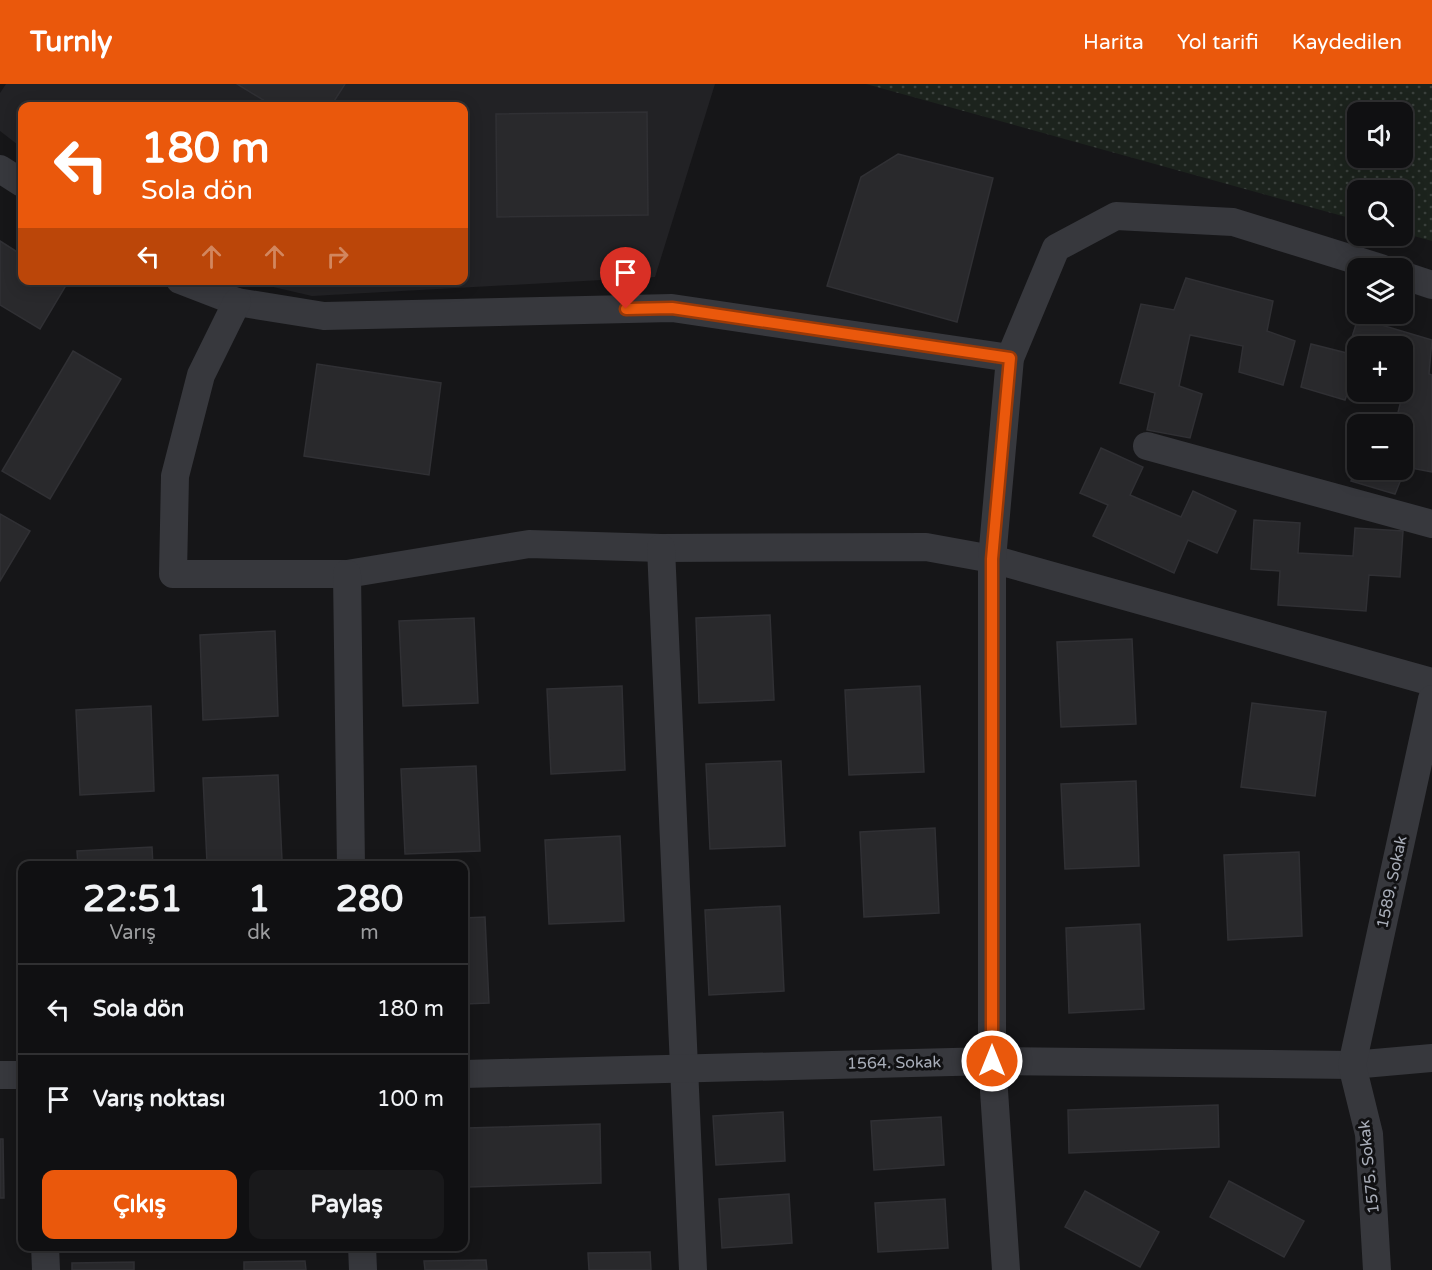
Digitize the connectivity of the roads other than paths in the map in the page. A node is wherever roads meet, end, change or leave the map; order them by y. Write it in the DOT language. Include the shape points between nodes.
graph roads {
  1 [pos="0,169"];
  2 [pos="18,180"];
  3 [pos="1349,258"];
  4 [pos="1413,279"];
  5 [pos="193,285"];
  6 [pos="1432,285"];
  7 [pos="237,302"];
  8 [pos="1010,358"];
  9 [pos="1147,446"];
  10 [pos="1432,524"];
  11 [pos="661,548"];
  12 [pos="992,559"];
  13 [pos="347,574"];
  14 [pos="1432,682"];
  15 [pos="1432,699"];
  16 [pos="351,861"];
  17 [pos="1432,1058"];
  18 [pos="992,1061"];
  19 [pos="1352,1065"];
  20 [pos="683,1066"];
  21 [pos="468,1074"];
  22 [pos="18,1075"];
  23 [pos="0,1076"];
  24 [pos="45,1251"];
  25 [pos="362,1251"];
  26 [pos="46,1270"];
  27 [pos="363,1270"];
  28 [pos="693,1270"];
  29 [pos="1006,1270"];
  30 [pos="1377,1270"];
  1 -- 2 [label="street"];
  3 -- 8 [label="street" via="1233,222 1116,216 1056,248"];
  4 -- 6 [label="street"];
  5 -- 7 [label="street"];
  7 -- 8 [label="street" via="324,316 672,308"];
  7 -- 13 [label="street" via="201,375 175,476 173,574"];
  8 -- 12 [label="street"];
  9 -- 10 [label="street"];
  11 -- 12 [label="street" via="926,547"];
  11 -- 13 [label="street" via="529,544"];
  11 -- 20 [label="street"];
  12 -- 14 [label="street"];
  12 -- 18 [label="street"];
  13 -- 16 [label="street"];
  15 -- 19 [label="street, 1589. Sokak"];
  17 -- 19 [label="street, 1564. Sokak"];
  18 -- 19 [label="street, 1564. Sokak"];
  18 -- 20 [label="street, 1564. Sokak"];
  18 -- 29 [label="street"];
  19 -- 30 [label="street, 1575. Sokak" via="1369,1134"];
  20 -- 21 [label="street, 1564. Sokak"];
  20 -- 28 [label="street"];
  22 -- 23 [label="street"];
  24 -- 26 [label="street"];
  25 -- 27 [label="street"];
}
